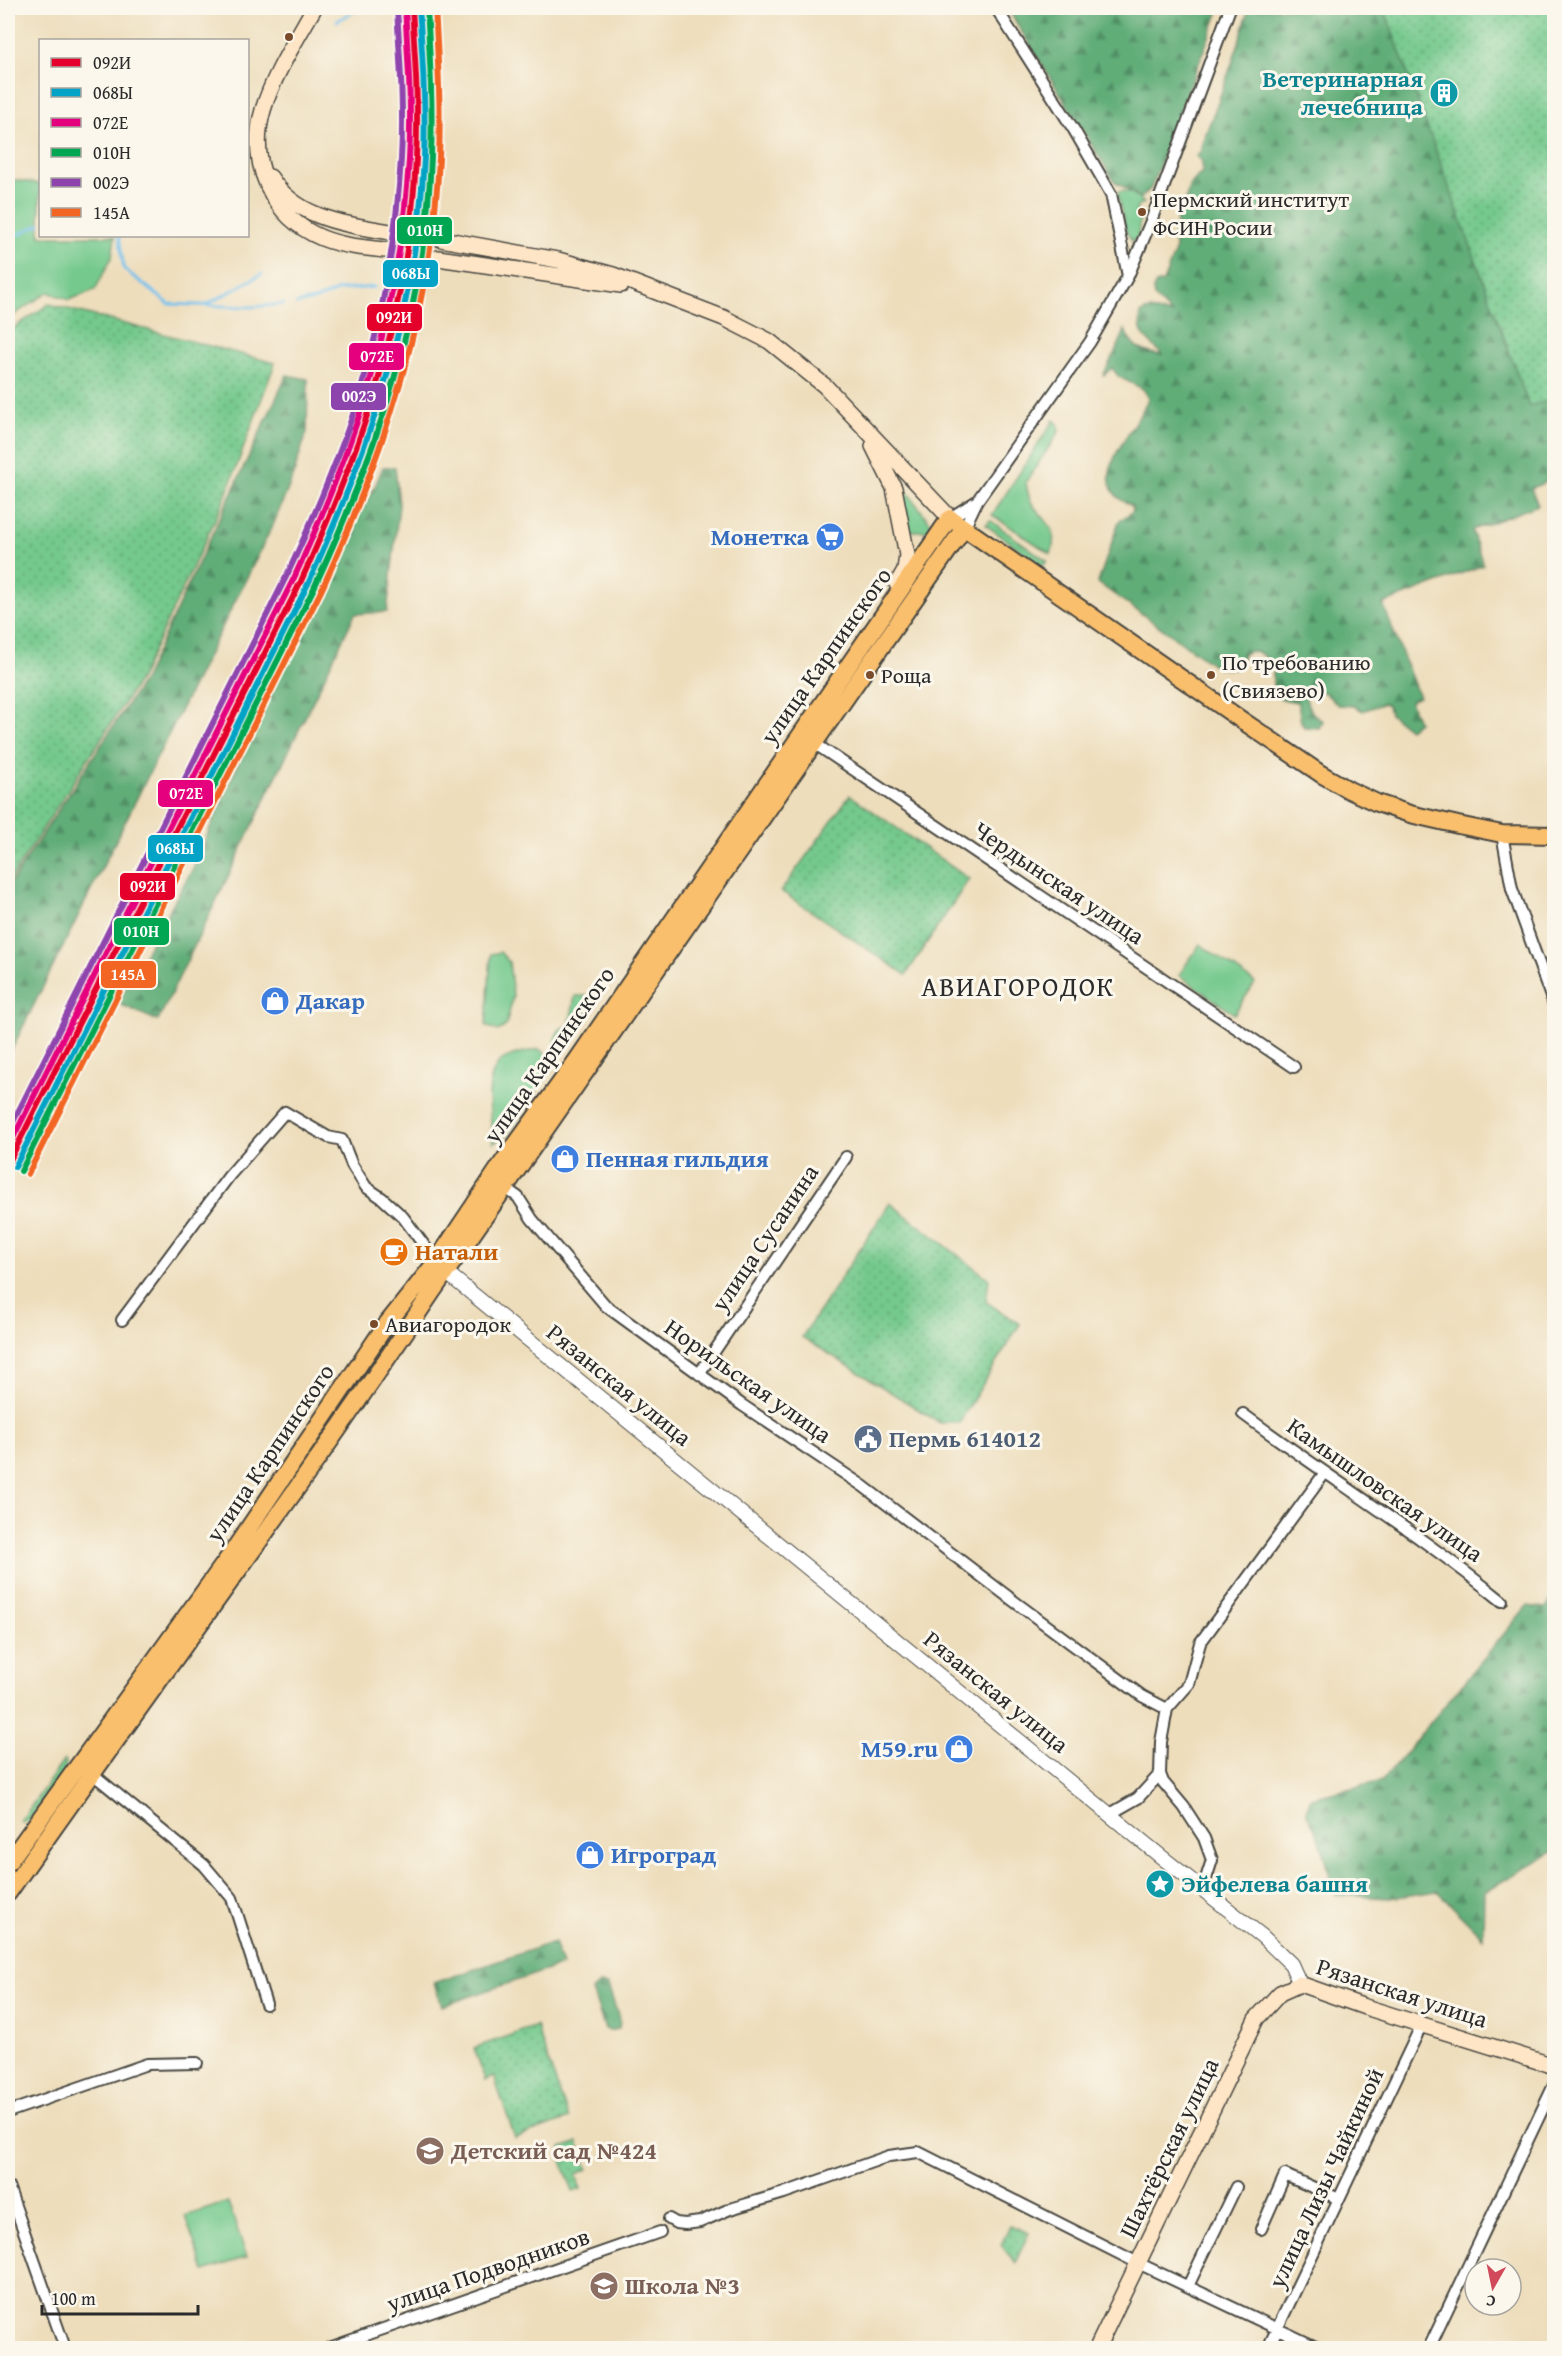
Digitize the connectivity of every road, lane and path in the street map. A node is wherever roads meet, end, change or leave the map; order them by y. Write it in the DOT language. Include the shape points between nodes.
graph roads {
  1 [pos="314,8"];
  2 [pos="996,8"];
  3 [pos="1230,8"];
  4 [pos="259,149"];
  5 [pos="390,232"];
  6 [pos="441,239"];
  7 [pos="385,250"];
  8 [pos="438,258"];
  9 [pos="1128,276"];
  10 [pos="659,292"];
  11 [pos="859,423"];
  12 [pos="977,501"];
  13 [pos="957,523"];
  14 [pos="884,613"];
  15 [pos="808,739"];
  16 [pos="1502,834"];
  17 [pos="1554,835"];
  18 [pos="633,991"];
  19 [pos="1554,1005"];
  20 [pos="1294,1066"];
  21 [pos="846,1157"];
  22 [pos="505,1188"];
  23 [pos="441,1267"];
  24 [pos="122,1320"];
  25 [pos="699,1374"];
  26 [pos="330,1408"];
  27 [pos="1243,1414"];
  28 [pos="347,1418"];
  29 [pos="1324,1474"];
  30 [pos="1502,1601"];
  31 [pos="1167,1709"];
  32 [pos="86,1768"];
  33 [pos="1160,1774"];
  34 [pos="1110,1814"];
  35 [pos="8,1863"];
  36 [pos="1203,1888"];
  37 [pos="8,1893"];
  38 [pos="1300,1984"];
  39 [pos="266,2004"];
  40 [pos="1422,2024"];
  41 [pos="196,2063"];
  42 [pos="1554,2066"];
  43 [pos="1554,2085"];
  44 [pos="8,2112"];
  45 [pos="8,2186"];
  46 [pos="1236,2187"];
  47 [pos="1339,2199"];
  48 [pos="669,2219"];
  49 [pos="1262,2229"];
  50 [pos="660,2232"];
  51 [pos="1138,2263"];
  52 [pos="1188,2286"];
  53 [pos="1278,2329"];
  54 [pos="65,2349"];
  55 [pos="329,2349"];
  56 [pos="1097,2349"];
  57 [pos="1268,2349"];
  58 [pos="1318,2349"];
  59 [pos="1429,2349"];
  1 -- 4 [label="main road" via="272,86 263,110"];
  2 -- 9 [label="street" via="1112,194"];
  3 -- 9 [label="street, улица Карпинского"];
  4 -- 5 [label="main road" via="275,185 295,204 318,217"];
  4 -- 7 [label="main road" via="263,176 273,198 300,226 332,242"];
  6 -- 10 [label="main road" via="587,267"];
  8 -- 10 [label="main road"];
  9 -- 12 [label="street, улица Карпинского" via="1083,351"];
  10 -- 11 [label="main road" via="769,341 815,376"];
  11 -- 13 [label="main road"];
  11 -- 14 [label="main road" via="894,488 907,555 905,570"];
  12 -- 13 [label="street"];
  12 -- 13 [label="street, улица Карпинского"];
  13 -- 14 [label="main road, улица Карпинского"];
  13 -- 15 [label="main road, улица Карпинского"];
  13 -- 16 [label="main road" via="1321,774 1399,810"];
  14 -- 15 [label="main road, улица Карпинского"];
  15 -- 18 [label="main road, улица Карпинского"];
  15 -- 20 [label="street, Чердынская улица"];
  16 -- 17 [label="main road"];
  16 -- 19 [label="street" via="1512,889"];
  18 -- 22 [label="main road, улица Карпинского"];
  18 -- 23 [label="main road, улица Карпинского" via="503,1162"];
  21 -- 25 [label="street, улица Сусанина"];
  22 -- 23 [label="main road, улица Карпинского"];
  22 -- 25 [label="street, Норильская улица" via="518,1197 531,1219 606,1306"];
  23 -- 24 [label="street" via="403,1217 366,1187 342,1140 328,1137 285,1112 229,1176"];
  23 -- 26 [label="main road, улица Карпинского" via="383,1330"];
  23 -- 28 [label="main road, улица Карпинского" via="432,1292"];
  23 -- 34 [label="street, Рязанская улица"];
  25 -- 31 [label="street, Норильская улица" via="863,1486 1024,1609"];
  26 -- 28 [label="main road" via="345,1404"];
  26 -- 32 [label="main road, улица Карпинского"];
  27 -- 29 [label="street, Камышловская улица"];
  28 -- 32 [label="main road, улица Карпинского"];
  29 -- 30 [label="street, Камышловская улица" via="1465,1570"];
  29 -- 31 [label="street" via="1200,1643 1189,1684"];
  31 -- 33 [label="street"];
  32 -- 35 [label="main road, улица Карпинского"];
  32 -- 37 [label="main road, улица Карпинского"];
  32 -- 39 [label="street" via="204,1865 232,1898"];
  33 -- 34 [label="street" via="1138,1798"];
  33 -- 36 [label="street" via="1204,1838 1212,1860"];
  34 -- 36 [label="street, Рязанская улица"];
  36 -- 38 [label="street, Рязанская улица" via="1263,1936 1291,1964"];
  38 -- 40 [label="main road, Рязанская улица"];
  38 -- 51 [label="main road, Шахтёрская улица" via="1280,1993 1256,2019"];
  40 -- 42 [label="main road, Рязанская улица"];
  40 -- 47 [label="street, улица Лизы Чайкиной"];
  41 -- 44 [label="street" via="147,2064"];
  43 -- 59 [label="street"];
  45 -- 54 [label="street"];
  46 -- 52 [label="street"];
  47 -- 49 [label="street" via="1285,2175"];
  47 -- 53 [label="street, улица Лизы Чайкиной"];
  48 -- 51 [label="street" via="685,2224 700,2222 889,2156 918,2152"];
  50 -- 55 [label="street, улица Подводников"];
  51 -- 52 [label="street"];
  51 -- 56 [label="main road, Шахтёрская улица"];
  52 -- 53 [label="street"];
  53 -- 57 [label="street, улица Лизы Чайкиной"];
  53 -- 58 [label="street"];
}
